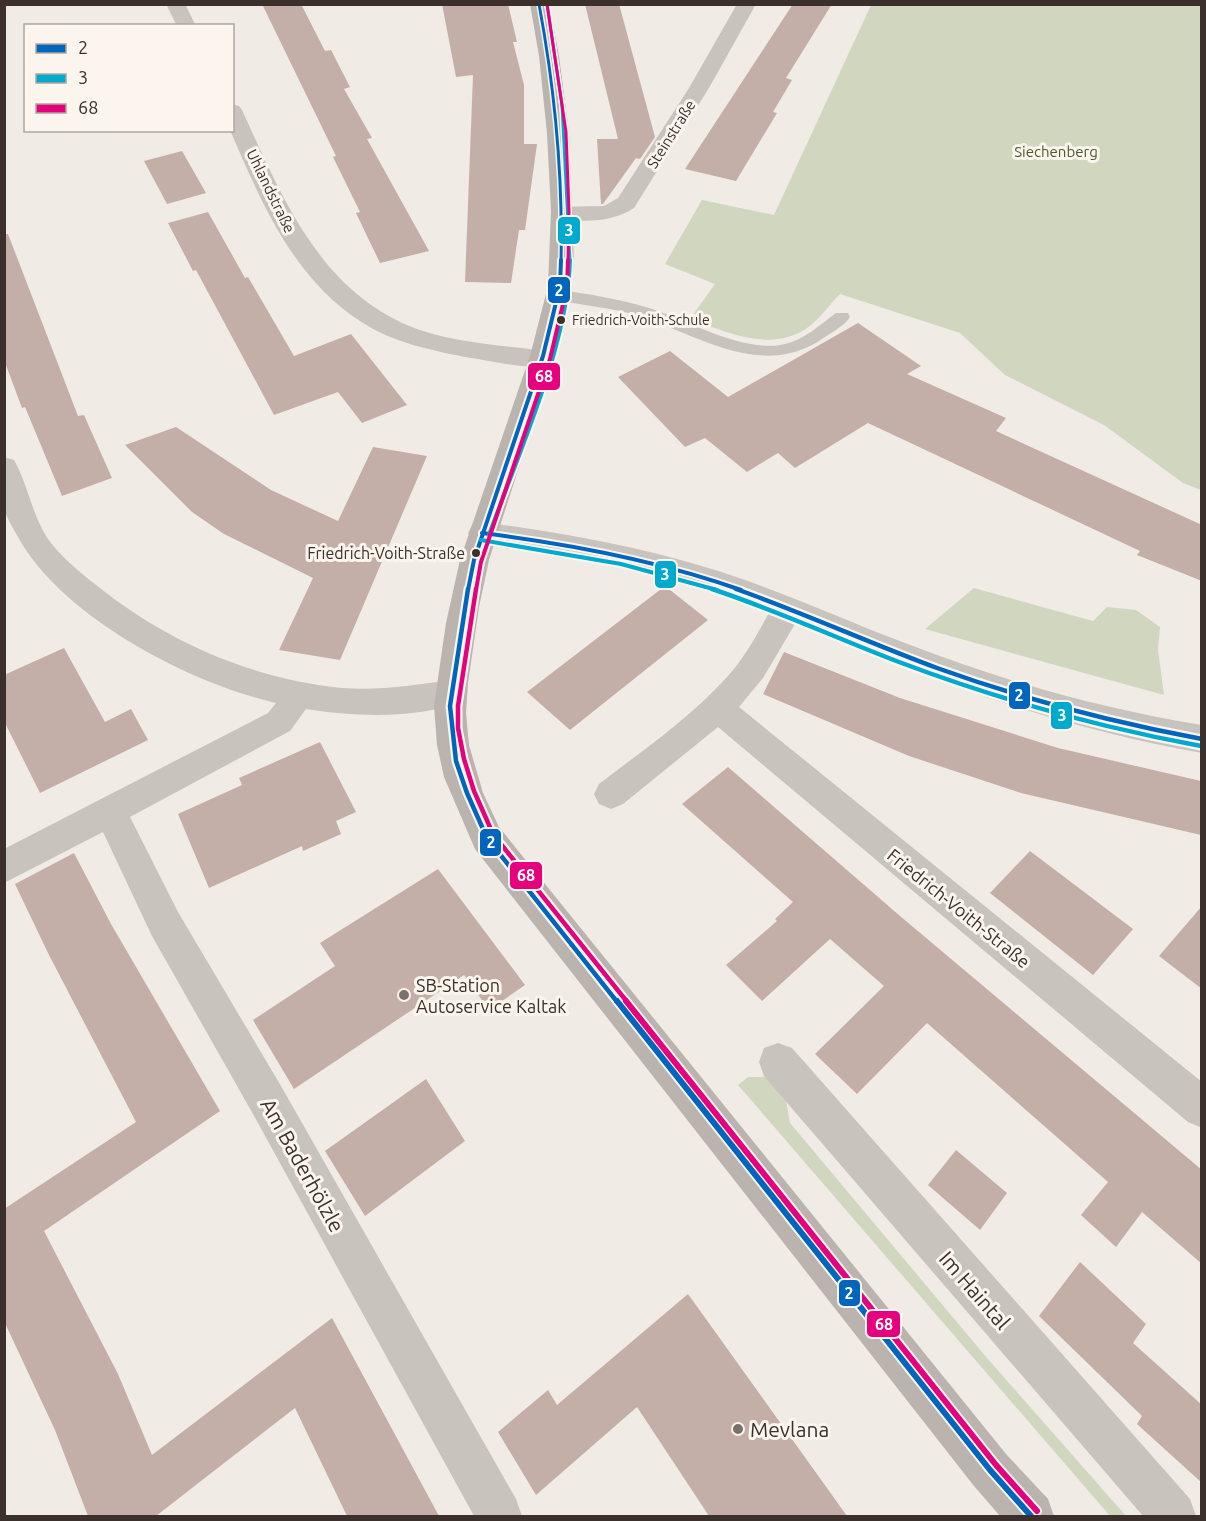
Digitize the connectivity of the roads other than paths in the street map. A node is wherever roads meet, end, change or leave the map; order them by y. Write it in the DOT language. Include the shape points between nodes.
graph roads {
  1 [pos="175,4"];
  2 [pos="539,4"];
  3 [pos="747,4"];
  4 [pos="186,24"];
  5 [pos="234,114"];
  6 [pos="562,212"];
  7 [pos="559,296"];
  8 [pos="842,317"];
  9 [pos="543,359"];
  10 [pos="4,466"];
  11 [pos="482,533"];
  12 [pos="787,609"];
  13 [pos="451,693"];
  14 [pos="296,694"];
  15 [pos="717,708"];
  16 [pos="1202,738"];
  17 [pos="612,794"];
  18 [pos="110,812"];
  19 [pos="4,867"];
  20 [pos="778,1062"];
  21 [pos="1202,1108"];
  22 [pos="499,1516"];
  23 [pos="1031,1516"];
  24 [pos="1173,1516"];
  1 -- 4 [label="street"];
  2 -- 6 [label="main road" via="549,46 558,120"];
  3 -- 6 [label="street, Steinstraße" via="626,203 614,212"];
  5 -- 9 [label="street, Uhlandstraße" via="280,217 307,258 367,315 407,334 440,343"];
  6 -- 7 [label="main road"];
  7 -- 8 [label="lane" via="588,298 642,311 748,349 767,352 801,344"];
  7 -- 9 [label="main road"];
  9 -- 11 [label="main road"];
  10 -- 14 [label="street" via="36,544 95,602 172,651 233,676"];
  11 -- 12 [label="street" via="629,556 708,579"];
  11 -- 13 [label="main road" via="461,624"];
  12 -- 15 [label="street" via="745,678"];
  12 -- 16 [label="street" via="930,666 1011,693 1104,718"];
  13 -- 14 [label="street" via="371,702"];
  13 -- 23 [label="main road" via="454,753 476,818 487,838 990,1470"];
  14 -- 18 [label="street" via="279,722"];
  15 -- 17 [label="street"];
  15 -- 21 [label="street, Friedrich-Voith-Straße"];
  18 -- 19 [label="street"];
  18 -- 22 [label="street, Am Baderhölzle" via="165,924"];
  20 -- 24 [label="street, Im Haintal"];
}
